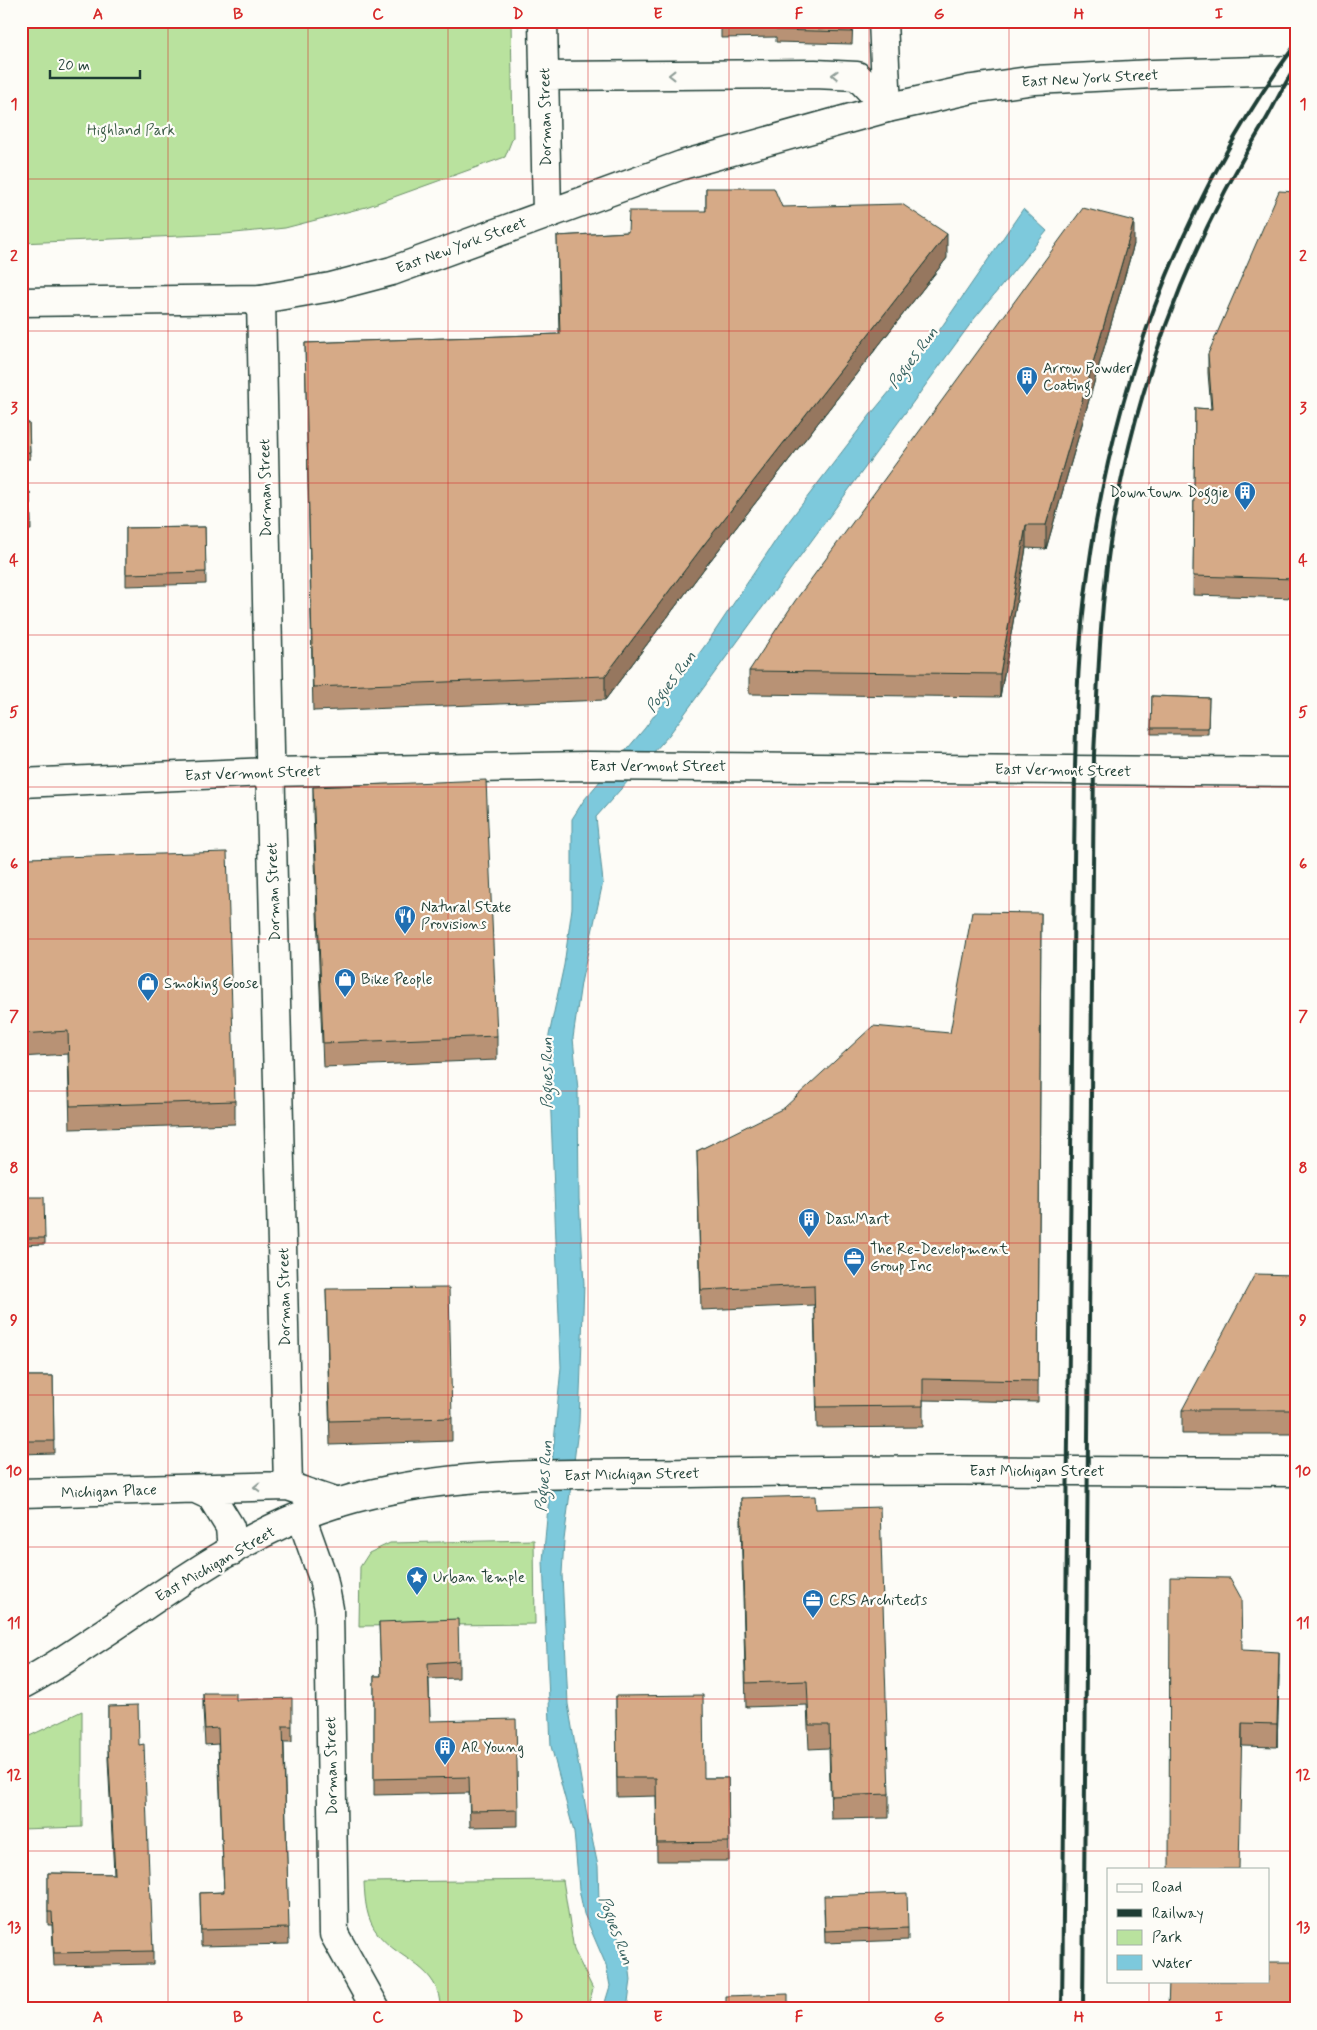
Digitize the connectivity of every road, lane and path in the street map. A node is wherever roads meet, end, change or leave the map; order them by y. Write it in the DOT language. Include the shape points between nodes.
graph roads {
  1 [pos="542,21"];
  2 [pos="883,21"];
  3 [pos="1296,70"];
  4 [pos="544,76"];
  5 [pos="887,108"];
  6 [pos="547,213"];
  7 [pos="261,299"];
  8 [pos="21,302"];
  9 [pos="270,772"];
  10 [pos="1296,772"];
  11 [pos="21,783"];
  12 [pos="1296,1472"];
  13 [pos="288,1486"];
  14 [pos="196,1489"];
  15 [pos="21,1493"];
  16 [pos="338,1503"];
  17 [pos="301,1516"];
  18 [pos="232,1551"];
  19 [pos="21,1685"];
  20 [pos="376,2009"];
  1 -- 4 [label="street, Dorman Street"];
  2 -- 5 [label="street"];
  3 -- 5 [label="street, East New York Street" via="1035,80 972,89"];
  5 -- 4 [label="street, one-way" via="856,76"];
  4 -- 6 [label="street, Dorman Street"];
  5 -- 6 [label="street, East New York Street" via="682,165"];
  6 -- 7 [label="street, East New York Street" via="392,271 331,288"];
  7 -- 8 [label="street, East New York Street"];
  7 -- 9 [label="street, Dorman Street"];
  9 -- 10 [label="street, East Vermont Street" via="656,766"];
  9 -- 11 [label="street, East Vermont Street"];
  9 -- 13 [label="street, Dorman Street"];
  12 -- 16 [label="street, East Michigan Street" via="876,1469 586,1474 440,1483"];
  13 -- 14 [label="street, Michigan Place, one-way"];
  13 -- 16 [label="street, Michigan Place"];
  14 -- 15 [label="street, Michigan Place"];
  14 -- 18 [label="street" via="211,1496 230,1527"];
  16 -- 17 [label="street, East Michigan Street"];
  17 -- 18 [label="street, East Michigan Street"];
  17 -- 20 [label="street, Dorman Street" via="323,1578 329,1610 334,1934"];
  18 -- 19 [label="street, East Michigan Street"];
}
